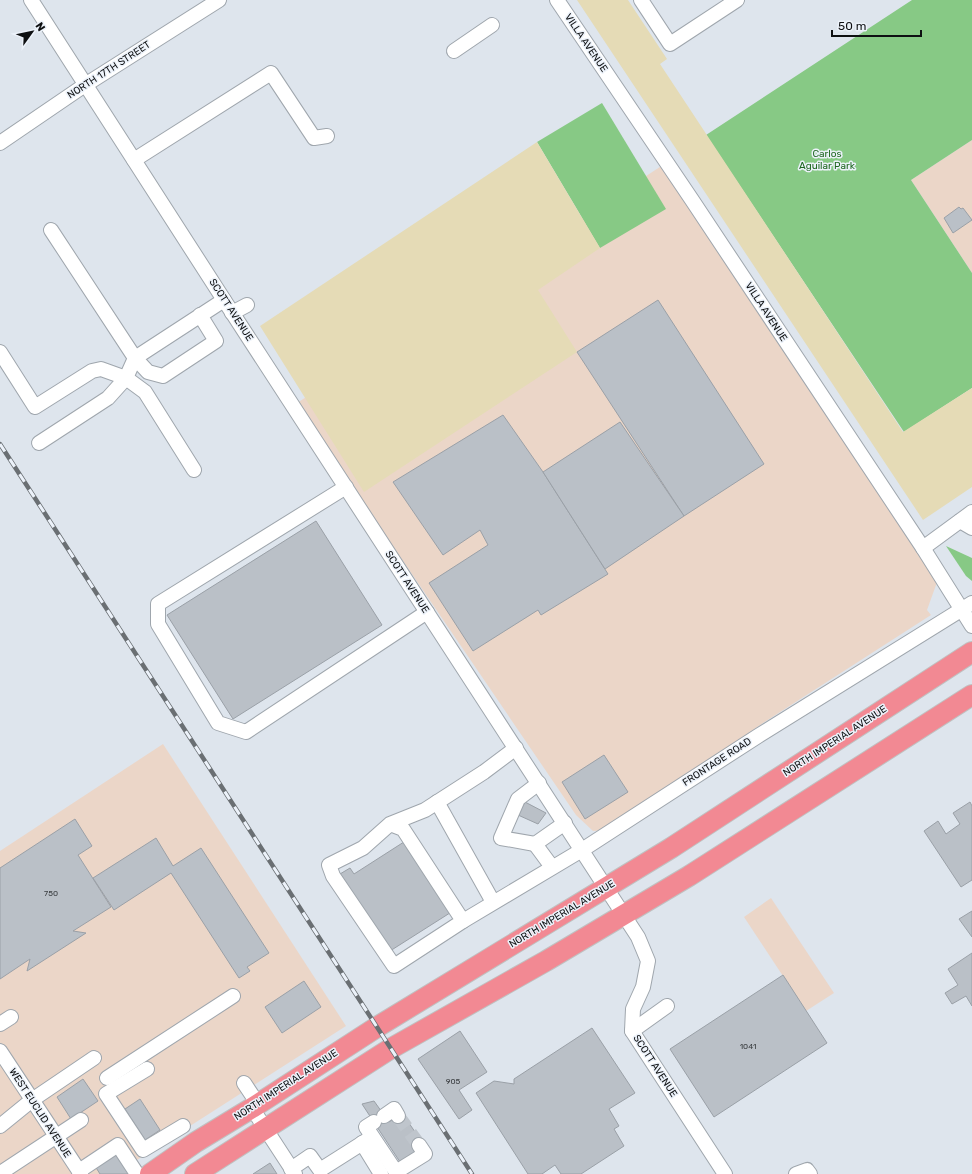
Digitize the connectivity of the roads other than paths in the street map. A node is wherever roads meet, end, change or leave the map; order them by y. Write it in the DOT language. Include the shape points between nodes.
graph roads {
  1 [pos="31,0"];
  2 [pos="220,0"];
  3 [pos="557,0"];
  4 [pos="641,0"];
  5 [pos="737,0"];
  6 [pos="492,25"];
  7 [pos="454,51"];
  8 [pos="85,85"];
  9 [pos="327,136"];
  10 [pos="0,143"];
  11 [pos="134,160"];
  12 [pos="51,230"];
  13 [pos="224,300"];
  14 [pos="247,305"];
  15 [pos="232,312"];
  16 [pos="200,315"];
  17 [pos="0,352"];
  18 [pos="135,358"];
  19 [pos="126,378"];
  20 [pos="39,444"];
  21 [pos="194,470"];
  22 [pos="346,487"];
  23 [pos="972,512"];
  24 [pos="960,521"];
  25 [pos="972,528"];
  26 [pos="923,548"];
  27 [pos="967,606"];
  28 [pos="427,612"];
  29 [pos="972,626"];
  30 [pos="972,652"];
  31 [pos="972,695"];
  32 [pos="516,748"];
  33 [pos="539,783"];
  34 [pos="437,802"];
  35 [pos="565,823"];
  36 [pos="390,824"];
  37 [pos="535,844"];
  38 [pos="582,850"];
  39 [pos="552,867"];
  40 [pos="606,887"];
  41 [pos="493,902"];
  42 [pos="624,914"];
  43 [pos="467,918"];
  44 [pos="233,996"];
  45 [pos="668,1006"];
  46 [pos="632,1031"];
  47 [pos="0,1051"];
  48 [pos="94,1058"];
  49 [pos="147,1069"];
  50 [pos="107,1078"];
  51 [pos="244,1082"];
  52 [pos="32,1100"];
  53 [pos="255,1106"];
  54 [pos="81,1120"];
  55 [pos="0,1126"];
  56 [pos="265,1129"];
  57 [pos="375,1129"];
  58 [pos="56,1136"];
  59 [pos="196,1142"];
  60 [pos="418,1145"];
  61 [pos="293,1171"];
  62 [pos="80,1172"];
  63 [pos="392,1173"];
  64 [pos="3,1174"];
  65 [pos="137,1174"];
  66 [pos="150,1174"];
  67 [pos="195,1174"];
  68 [pos="381,1174"];
  69 [pos="726,1174"];
  1 -- 8 [label="street, SCOTT AVENUE"];
  2 -- 8 [label="street, NORTH 17TH STREET"];
  3 -- 26 [label="street, VILLA AVENUE"];
  4 -- 5 [label="street" via="670,44"];
  6 -- 7 [label="street"];
  8 -- 10 [label="street, NORTH 17TH STREET"];
  8 -- 11 [label="street, SCOTT AVENUE"];
  9 -- 11 [label="street" via="314,138 271,73"];
  11 -- 13 [label="street, SCOTT AVENUE"];
  12 -- 18 [label="street"];
  13 -- 15 [label="street, SCOTT AVENUE"];
  13 -- 16 [label="street"];
  14 -- 15 [label="street"];
  15 -- 22 [label="street, SCOTT AVENUE"];
  16 -- 18 [label="street"];
  16 -- 18 [label="street" via="216,341 163,376 148,372"];
  17 -- 19 [label="street" via="35,407 92,371 100,369"];
  18 -- 19 [label="street"];
  19 -- 20 [label="street" via="108,398"];
  19 -- 21 [label="street" via="145,392"];
  22 -- 28 [label="street, SCOTT AVENUE"];
  22 -- 28 [label="street" via="158,604 158,624 218,724 246,732"];
  23 -- 24 [label="street"];
  24 -- 25 [label="street"];
  24 -- 26 [label="street"];
  26 -- 27 [label="street, VILLA AVENUE"];
  27 -- 29 [label="street, VILLA AVENUE"];
  27 -- 38 [label="street, FRONTAGE ROAD" via="758,736"];
  28 -- 32 [label="street, SCOTT AVENUE"];
  30 -- 40 [label="highway, NORTH IMPERIAL AVENUE" via="671,848"];
  31 -- 42 [label="highway" via="689,876"];
  32 -- 33 [label="street, SCOTT AVENUE"];
  32 -- 34 [label="street"];
  33 -- 35 [label="street, SCOTT AVENUE"];
  33 -- 37 [label="street" via="518,799 501,838"];
  34 -- 36 [label="street" via="425,810"];
  34 -- 41 [label="street"];
  35 -- 37 [label="street"];
  35 -- 38 [label="street, SCOTT AVENUE"];
  36 -- 43 [label="street" via="403,829"];
  36 -- 43 [label="street, FRONTAGE ROAD" via="363,848 329,865 333,876 394,966"];
  37 -- 39 [label="street"];
  38 -- 39 [label="street, FRONTAGE ROAD"];
  38 -- 40 [label="street, SCOTT AVENUE"];
  39 -- 41 [label="street, FRONTAGE ROAD"];
  40 -- 42 [label="street, SCOTT AVENUE"];
  40 -- 53 [label="highway, NORTH IMPERIAL AVENUE" via="377,1027"];
  41 -- 43 [label="street, FRONTAGE ROAD"];
  42 -- 46 [label="street, SCOTT AVENUE" via="638,937 648,961 643,987 633,1010"];
  42 -- 56 [label="highway" via="390,1049"];
  44 -- 50 [label="street"];
  45 -- 46 [label="street"];
  46 -- 69 [label="street, SCOTT AVENUE"];
  47 -- 52 [label="street, WEST EUCLID AVENUE"];
  48 -- 52 [label="street"];
  49 -- 59 [label="street" via="106,1094 143,1150 182,1124"];
  51 -- 53 [label="street"];
  52 -- 55 [label="street"];
  52 -- 58 [label="street, WEST EUCLID AVENUE"];
  53 -- 56 [label="street"];
  53 -- 59 [label="highway, NORTH IMPERIAL AVENUE"];
  54 -- 58 [label="street"];
  56 -- 61 [label="street"];
  56 -- 67 [label="highway"];
  57 -- 61 [label="street" via="320,1170 310,1156"];
  57 -- 63 [label="street"];
  57 -- 68 [label="street"];
  58 -- 62 [label="street, WEST EUCLID AVENUE"];
  58 -- 64 [label="street" via="2,1172"];
  59 -- 66 [label="highway, NORTH IMPERIAL AVENUE"];
  60 -- 63 [label="street" via="425,1154"];
  62 -- 65 [label="street" via="118,1145"];
}
